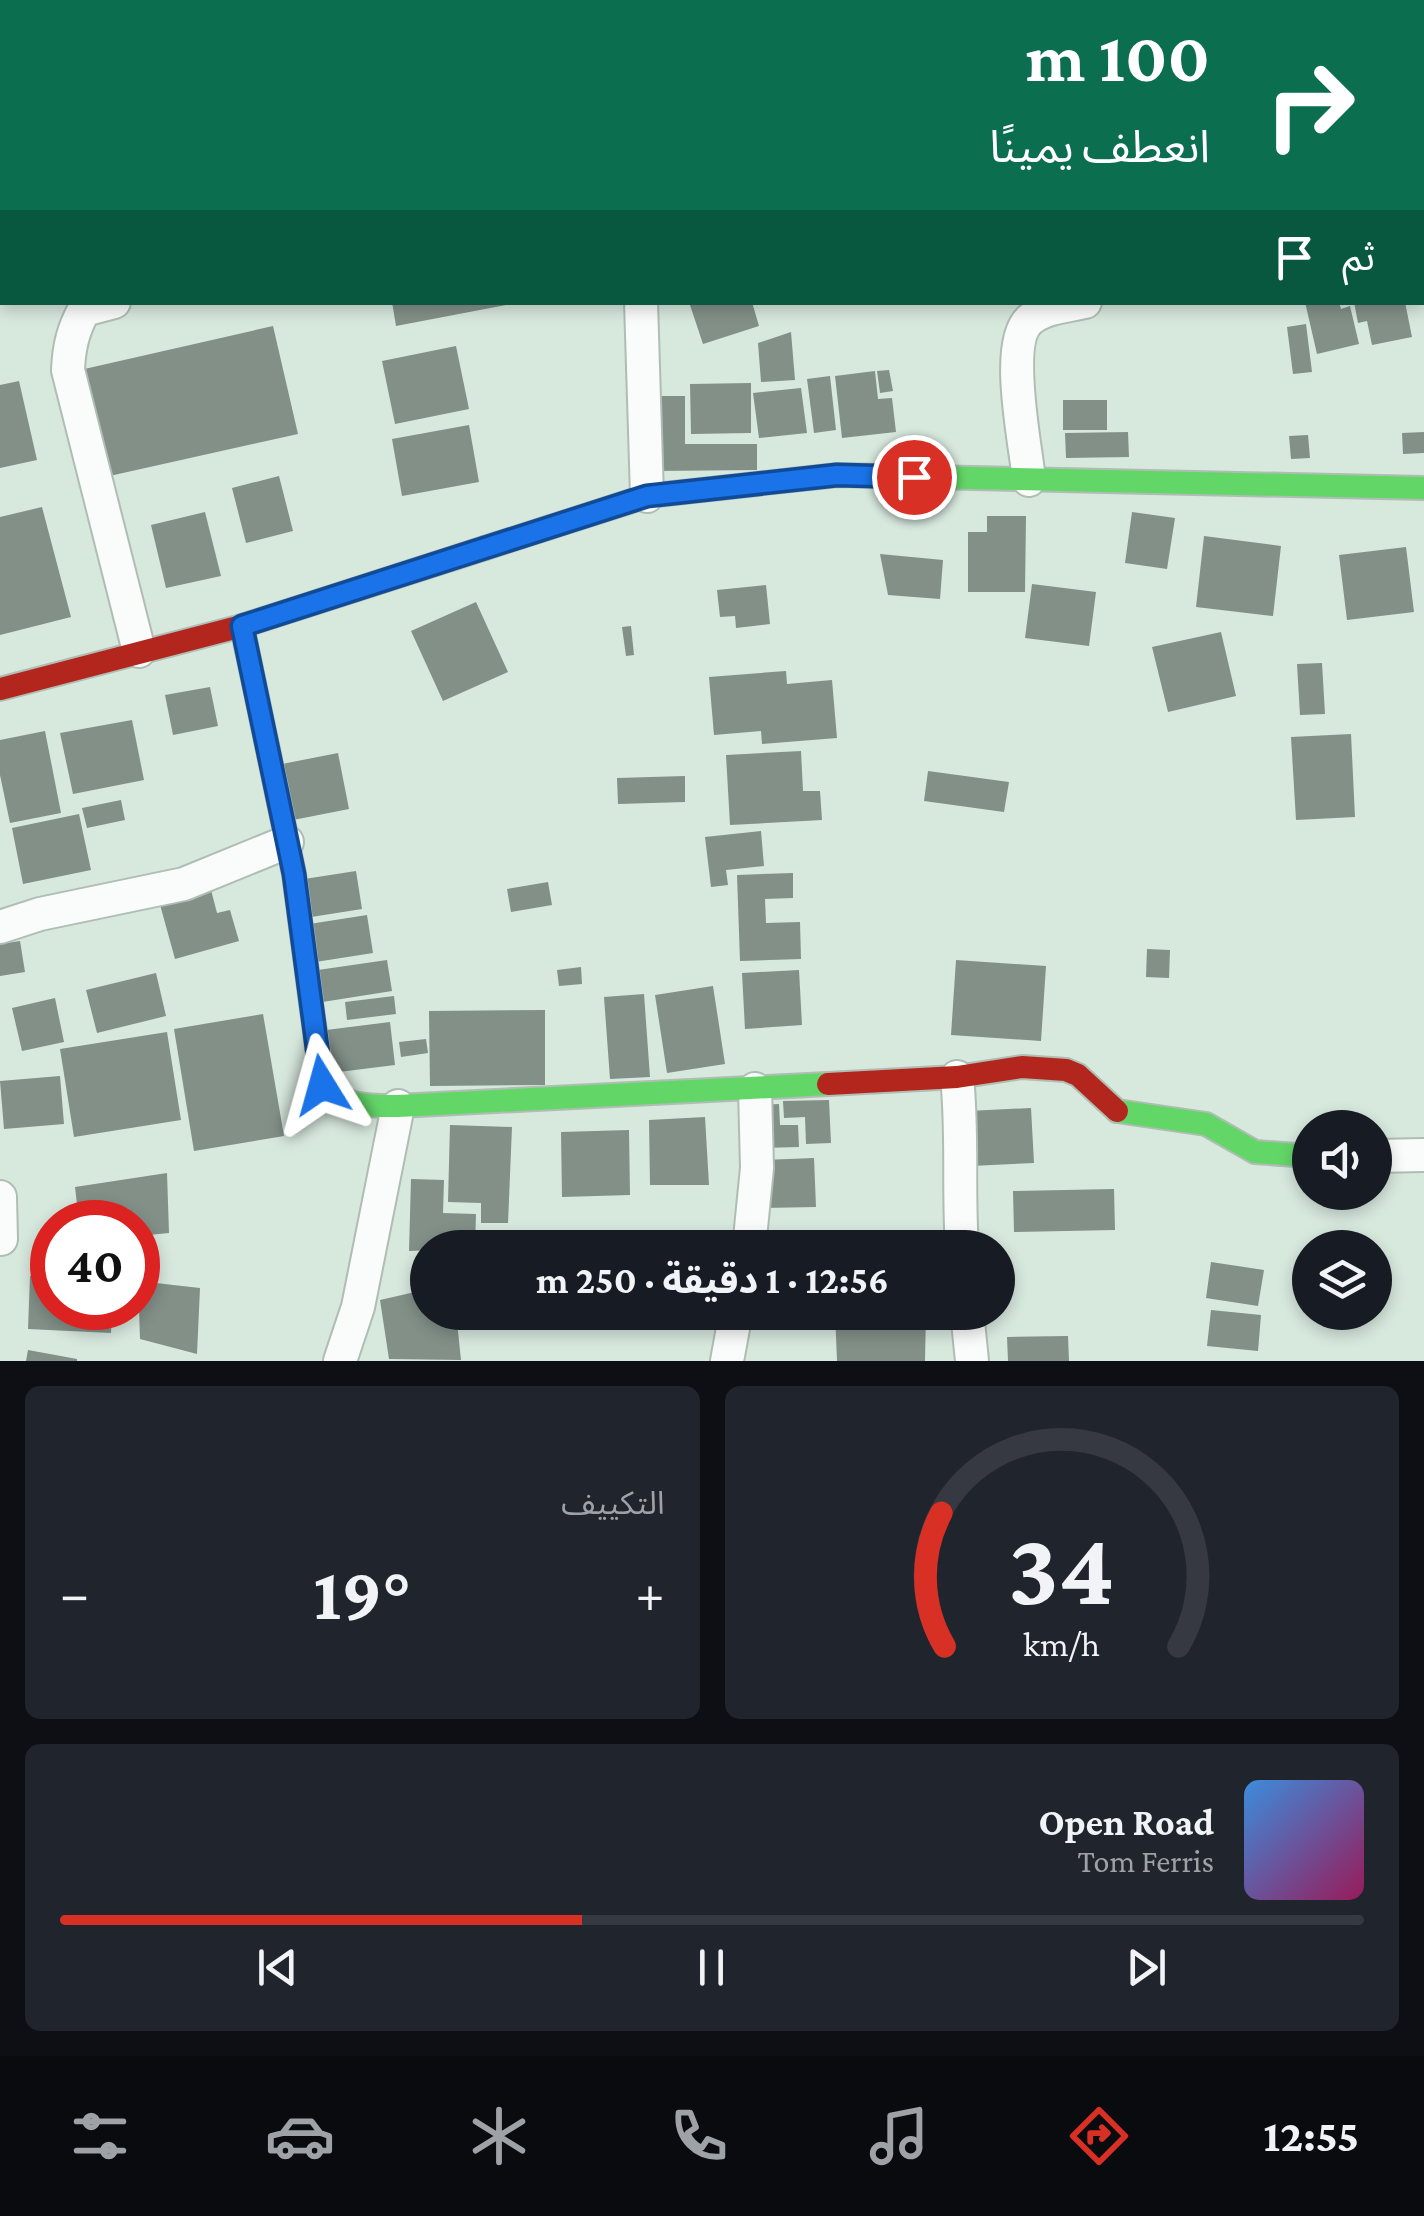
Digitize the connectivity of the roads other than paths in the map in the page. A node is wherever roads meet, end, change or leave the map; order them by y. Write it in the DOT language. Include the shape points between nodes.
graph roads {
  1 [pos="103,305"];
  2 [pos="641,305"];
  3 [pos="1070,305"];
  4 [pos="1030,480"];
  5 [pos="1424,488"];
  6 [pos="647,496"];
  7 [pos="242,626"];
  8 [pos="140,652"];
  9 [pos="0,689"];
  10 [pos="287,842"];
  11 [pos="0,927"];
  12 [pos="958,1077"];
  13 [pos="754,1090"];
  14 [pos="398,1106"];
  15 [pos="1424,1154"];
  16 [pos="1292,1155"];
  17 [pos="1392,1155"];
  18 [pos="0,1198"];
  19 [pos="752,1230"];
  20 [pos="961,1230"];
  21 [pos="1,1239"];
  22 [pos="733,1330"];
  23 [pos="969,1330"];
  24 [pos="340,1361"];
  25 [pos="727,1361"];
  26 [pos="972,1361"];
  1 -- 8 [label="street" via="84,310 68,370"];
  2 -- 6 [label="street"];
  3 -- 4 [label="street" via="1031,318 1019,332 1016,366"];
  4 -- 5 [label="street"];
  4 -- 6 [label="street" via="837,475"];
  6 -- 7 [label="street"];
  7 -- 8 [label="street"];
  7 -- 10 [label="street"];
  8 -- 9 [label="street"];
  10 -- 11 [label="street" via="184,884"];
  10 -- 14 [label="street" via="322,1085 351,1106"];
  12 -- 13 [label="street"];
  12 -- 16 [label="street" via="1022,1067 1066,1070 1117,1111 1206,1124 1255,1152"];
  12 -- 20 [label="street"];
  13 -- 14 [label="street"];
  13 -- 19 [label="street"];
  14 -- 24 [label="street" via="358,1306"];
  15 -- 17 [label="street"];
  18 -- 21 [label="street"];
  22 -- 25 [label="street"];
  23 -- 26 [label="street"];
}
